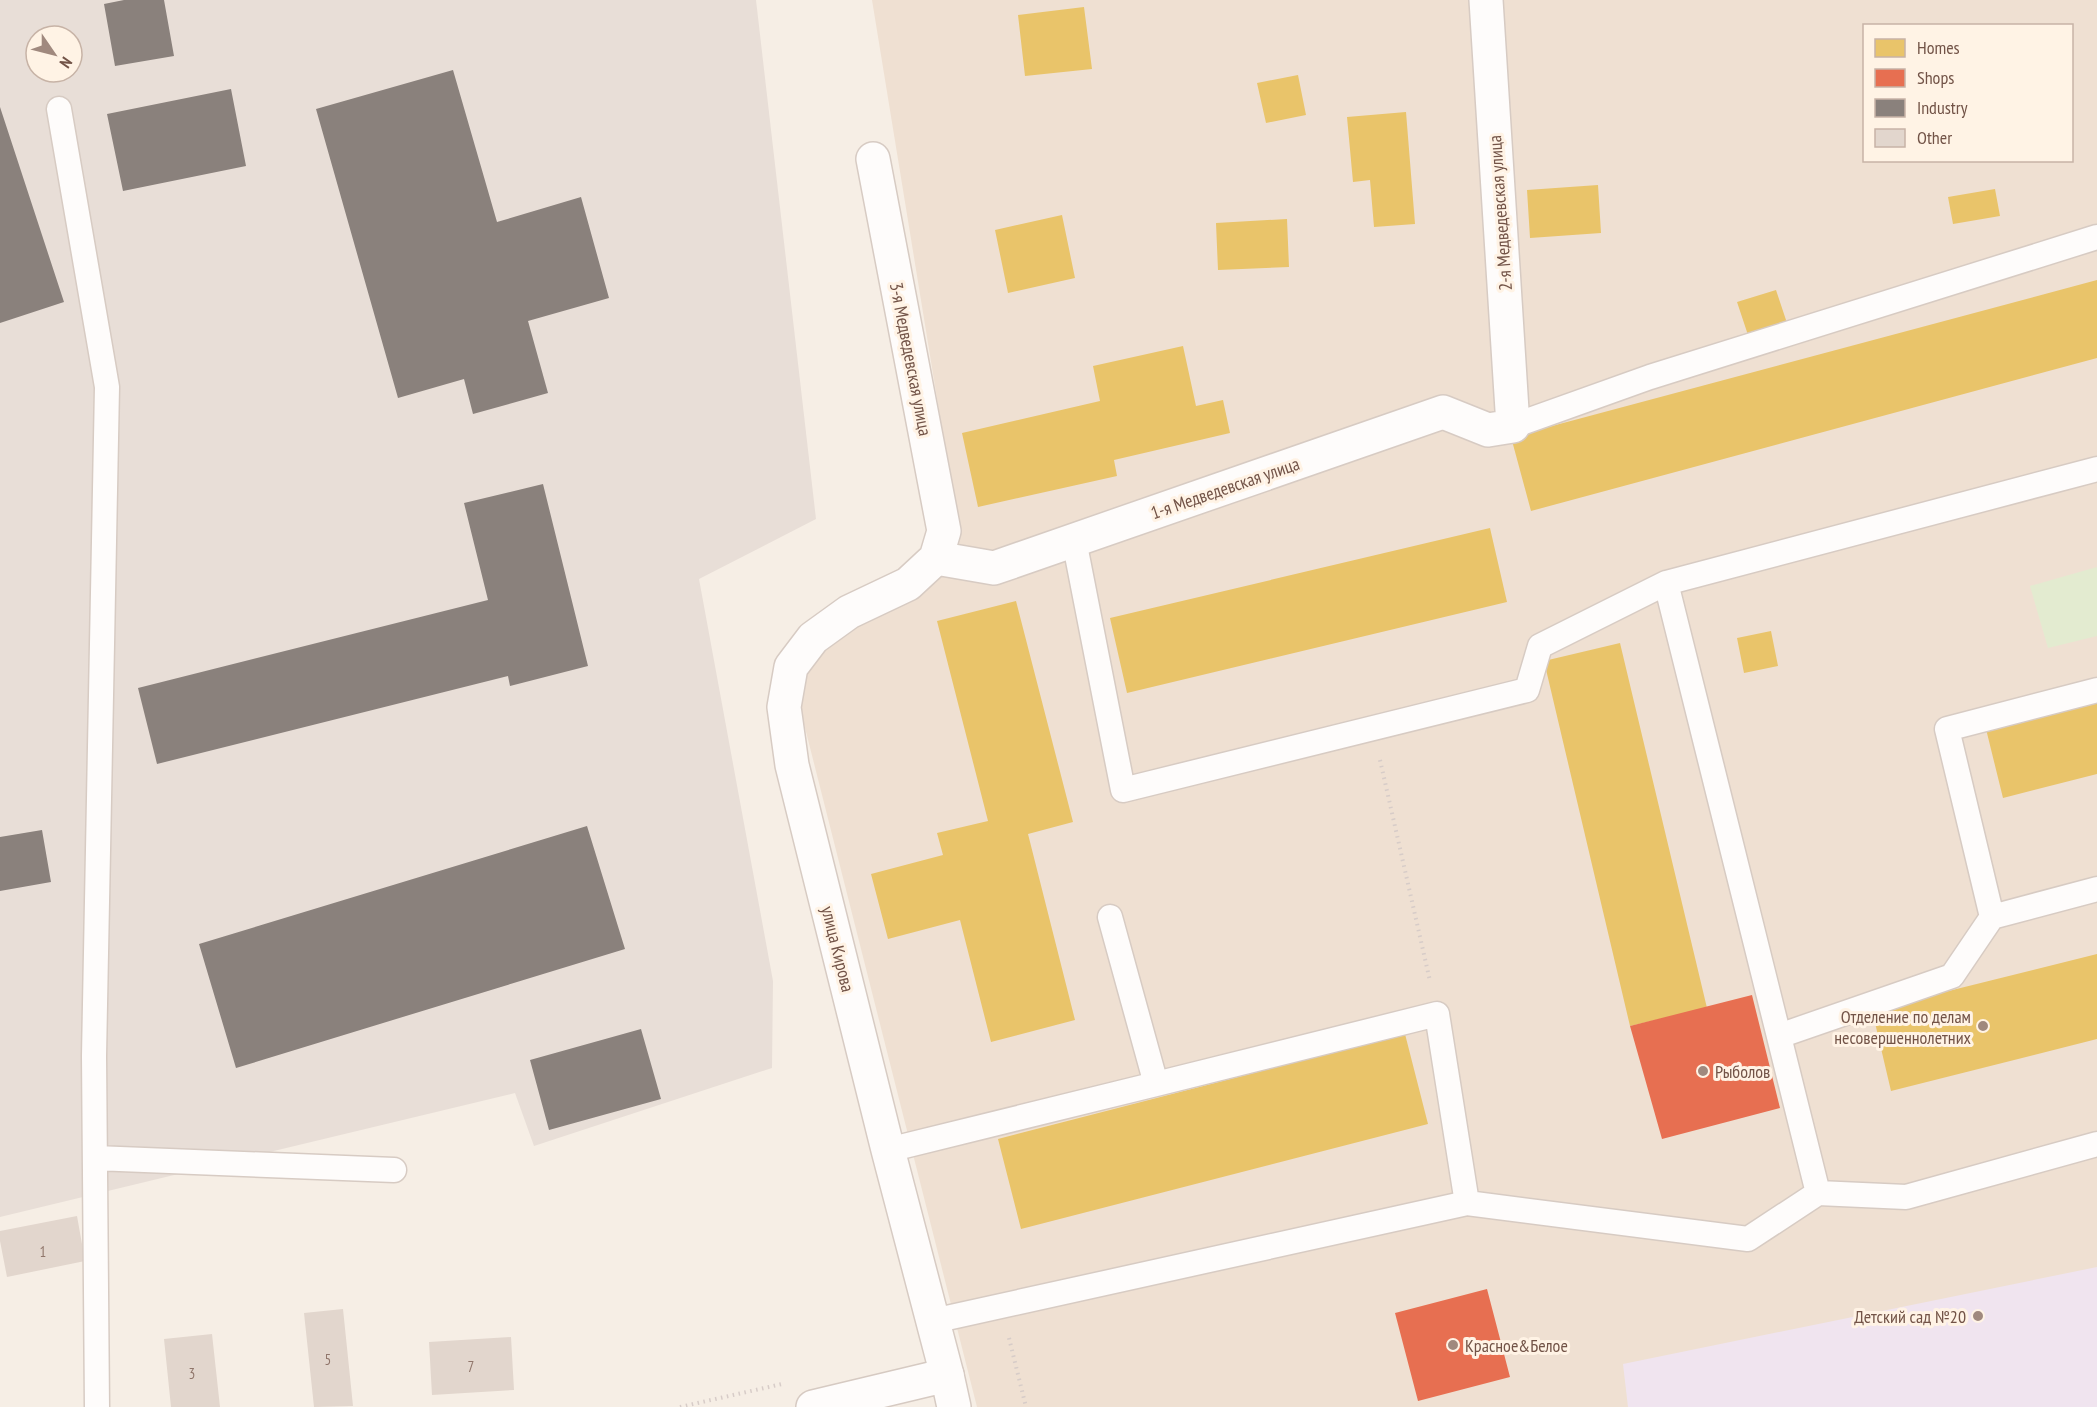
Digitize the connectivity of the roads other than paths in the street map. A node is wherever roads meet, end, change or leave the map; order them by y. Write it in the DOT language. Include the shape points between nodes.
graph roads {
  1 [pos="1486,0"];
  2 [pos="58,109"];
  3 [pos="873,159"];
  4 [pos="2097,237"];
  5 [pos="1513,426"];
  6 [pos="2097,469"];
  7 [pos="1074,540"];
  8 [pos="936,558"];
  9 [pos="1666,583"];
  10 [pos="2097,690"];
  11 [pos="2097,889"];
  12 [pos="1110,917"];
  13 [pos="1992,917"];
  14 [pos="1779,1036"];
  15 [pos="1156,1084"];
  16 [pos="2097,1144"];
  17 [pos="888,1150"];
  18 [pos="95,1158"];
  19 [pos="394,1170"];
  20 [pos="1818,1193"];
  21 [pos="1467,1203"];
  22 [pos="933,1321"];
  23 [pos="947,1375"];
  24 [pos="97,1407"];
  25 [pos="813,1407"];
  26 [pos="954,1407"];
  1 -- 5 [label="street, 2-я Медведевская улица"];
  2 -- 18 [label="lane" via="107,387"];
  3 -- 8 [label="street, 3-я Медведевская улица" via="944,531"];
  4 -- 5 [label="lane" via="1650,377"];
  5 -- 7 [label="street, 1-я Медведевская улица" via="1488,430 1443,412"];
  6 -- 9 [label="lane"];
  7 -- 8 [label="street, 1-я Медведевская улица" via="994,568"];
  7 -- 9 [label="lane" via="1123,790 1527,690 1540,646"];
  8 -- 17 [label="street, улица Кирова" via="908,584 849,612 813,638 791,667 784,707 792,765"];
  9 -- 14 [label="lane"];
  10 -- 13 [label="lane" via="1947,729"];
  11 -- 13 [label="lane"];
  12 -- 15 [label="lane"];
  13 -- 14 [label="lane" via="1952,976"];
  14 -- 20 [label="lane"];
  15 -- 17 [label="lane"];
  15 -- 21 [label="lane" via="1437,1014"];
  16 -- 20 [label="lane" via="1906,1197"];
  17 -- 22 [label="street, улица Кирова"];
  18 -- 19 [label="lane"];
  18 -- 24 [label="lane"];
  20 -- 21 [label="lane" via="1748,1239"];
  21 -- 22 [label="lane"];
  22 -- 23 [label="street, улица Кирова"];
  23 -- 25 [label="street"];
  23 -- 26 [label="street, улица Кирова"];
}
